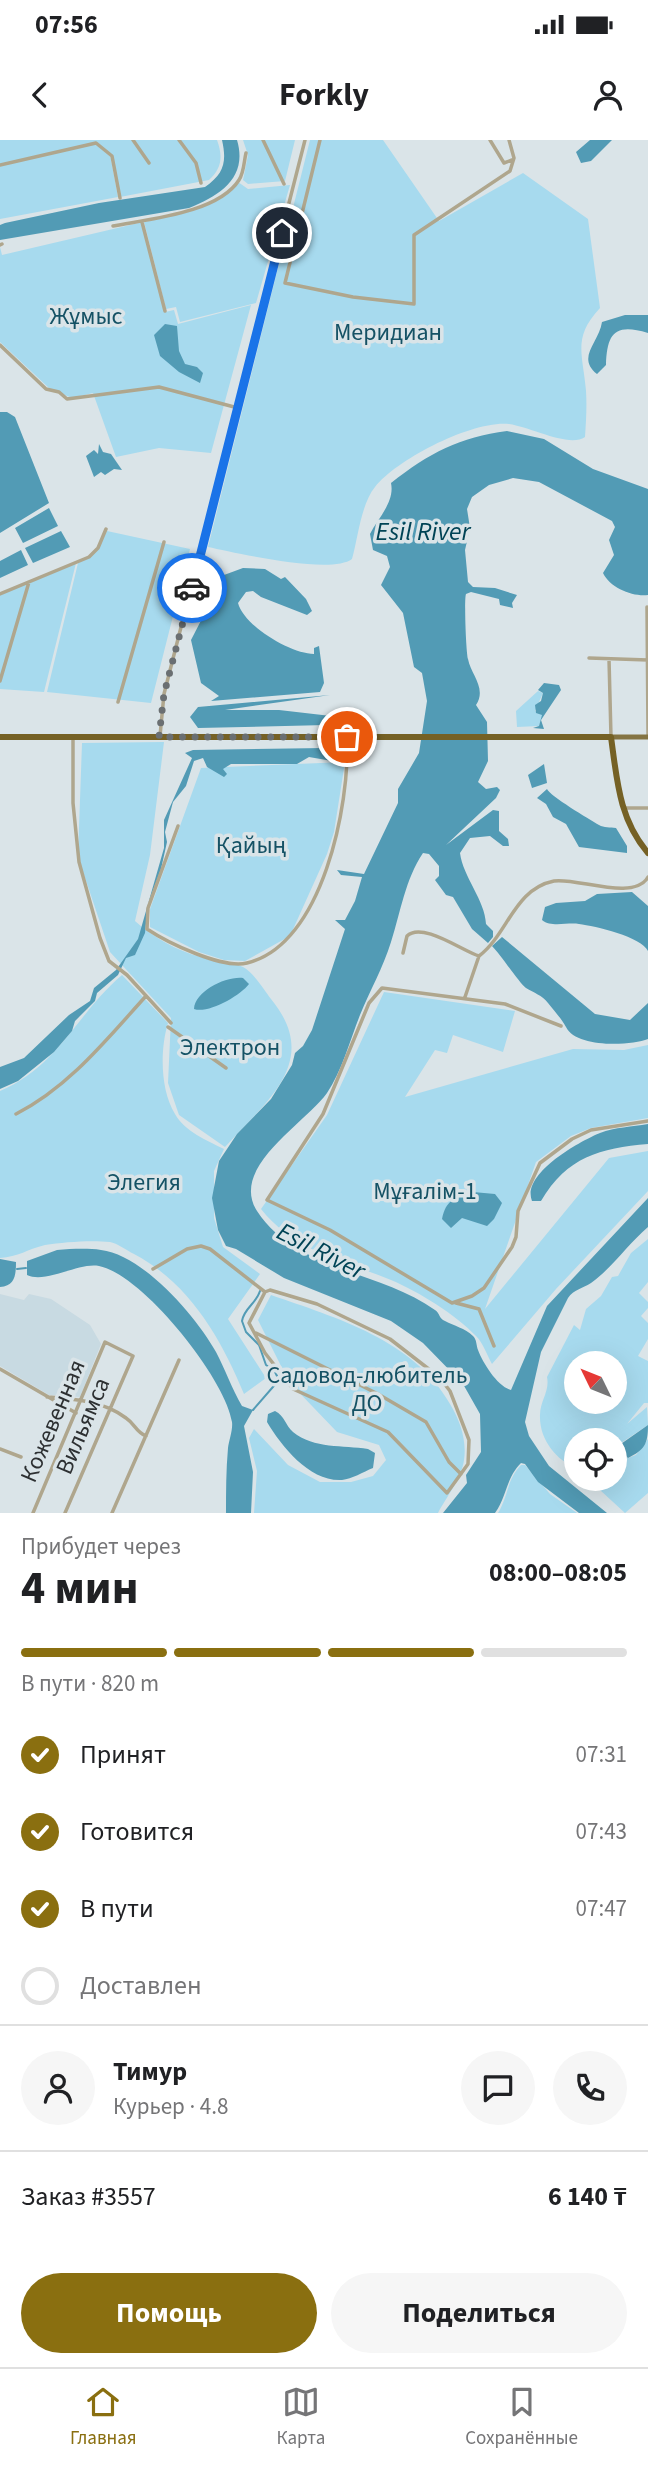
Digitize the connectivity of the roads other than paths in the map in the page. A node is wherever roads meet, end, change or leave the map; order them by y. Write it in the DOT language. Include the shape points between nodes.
graph roads {
  1 [pos="133,140"];
  2 [pos="179,140"];
  3 [pos="263,140"];
  4 [pos="305,140"];
  5 [pos="320,140"];
  6 [pos="490,140"];
  7 [pos="509,140"];
  8 [pos="246,153"];
  9 [pos="512,160"];
  10 [pos="149,163"];
  11 [pos="0,164"];
  12 [pos="201,183"];
  13 [pos="284,184"];
  14 [pos="120,198"];
  15 [pos="142,221"];
  16 [pos="113,226"];
  17 [pos="166,311"];
  18 [pos="0,345"];
  19 [pos="238,408"];
  20 [pos="106,529"];
  21 [pos="164,542"];
  22 [pos="29,582"];
  23 [pos="0,594"];
  24 [pos="647,607"];
  25 [pos="648,624"];
  26 [pos="589,657"];
  27 [pos="609,659"];
  28 [pos="648,660"];
  29 [pos="0,681"];
  30 [pos="118,702"];
  31 [pos="74,736"];
  32 [pos="648,736"];
  33 [pos="0,737"];
  34 [pos="159,737"];
  35 [pos="347,737"];
  36 [pos="611,737"];
  37 [pos="621,808"];
  38 [pos="648,808"];
  39 [pos="178,825"];
  40 [pos="648,853"];
  41 [pos="648,877"];
  42 [pos="403,953"];
  43 [pos="478,956"];
  44 [pos="146,996"];
  45 [pos="465,997"];
  46 [pos="561,1026"];
  47 [pos="226,1068"];
  48 [pos="16,1114"];
  49 [pos="648,1121"];
  50 [pos="153,1269"];
  51 [pos="265,1292"];
  52 [pos="453,1303"];
  53 [pos="254,1332"];
  54 [pos="494,1346"];
  55 [pos="132,1353"];
  56 [pos="179,1360"];
  57 [pos="0,1369"];
  58 [pos="47,1397"];
  59 [pos="81,1399"];
  60 [pos="109,1410"];
  61 [pos="76,1412"];
  62 [pos="146,1436"];
  63 [pos="0,1449"];
  64 [pos="21,1457"];
  65 [pos="461,1474"];
  66 [pos="33,1513"];
  67 [pos="65,1513"];
  68 [pos="112,1513"];
  1 -- 10 [label="street"];
  2 -- 12 [label="street" via="195,163"];
  3 -- 13 [label="street"];
  4 -- 19 [label="street"];
  5 -- 9 [label="street" via="285,283 404,303 414,304 414,235 510,171"];
  6 -- 9 [label="street" via="504,163"];
  7 -- 9 [label="street"];
  8 -- 15 [label="street" via="240,179 222,198"];
  11 -- 14 [label="street" via="96,143 113,156"];
  15 -- 16 [label="street"];
  15 -- 17 [label="street"];
  18 -- 19 [label="street" via="46,389 67,399 159,387"];
  19 -- 34 [label="street" via="164,694"];
  20 -- 22 [label="street" via="89,557"];
  21 -- 30 [label="street"];
  22 -- 23 [label="street"];
  22 -- 29 [label="street"];
  24 -- 25 [label="street"];
  25 -- 28 [label="street"];
  26 -- 27 [label="street"];
  27 -- 28 [label="street"];
  27 -- 36 [label="street"];
  28 -- 32 [label="street"];
  31 -- 33 [label="highway"];
  31 -- 34 [label="highway"];
  31 -- 44 [label="street" via="73,803 79,862 100,938 109,961"];
  32 -- 36 [label="main road"];
  34 -- 35 [label="highway"];
  35 -- 36 [label="highway"];
  35 -- 39 [label="street" via="343,811 324,875 292,937 253,961 245,964 203,956 147,929 148,908"];
  36 -- 37 [label="highway"];
  37 -- 38 [label="street"];
  37 -- 40 [label="highway"];
  41 -- 43 [label="street" via="640,885 607,889 552,881 523,898"];
  42 -- 43 [label="street" via="407,936 418,932 464,946"];
  43 -- 45 [label="street"];
  44 -- 47 [label="street" via="169,1025"];
  44 -- 48 [label="street" via="76,1072 38,1103"];
  45 -- 46 [label="street" via="505,1004"];
  45 -- 52 [label="street" via="382,988 369,1003 323,1114 267,1200 330,1230"];
  49 -- 52 [label="street" via="591,1130 540,1164 518,1211 512,1247 484,1288"];
  50 -- 51 [label="street" via="201,1246"];
  51 -- 53 [label="street" via="249,1320"];
  51 -- 65 [label="street" via="317,1304 390,1339 439,1377 450,1391 469,1440 468,1464"];
  52 -- 54 [label="street" via="479,1309"];
  53 -- 65 [label="street" via="426,1422"];
  53 -- 65 [label="street" via="293,1389 388,1432 446,1493"];
  55 -- 59 [label="street, Кожевенная" via="105,1342"];
  55 -- 60 [label="street, Вильямса"];
  56 -- 62 [label="street"];
  57 -- 58 [label="street"];
  58 -- 59 [label="street"];
  58 -- 61 [label="street"];
  59 -- 60 [label="street"];
  59 -- 61 [label="street, Кожевенная"];
  60 -- 62 [label="street" via="126,1417"];
  60 -- 67 [label="street, Вильямса"];
  61 -- 66 [label="street, Кожевенная"];
  62 -- 68 [label="street"];
  63 -- 64 [label="street"];
}
